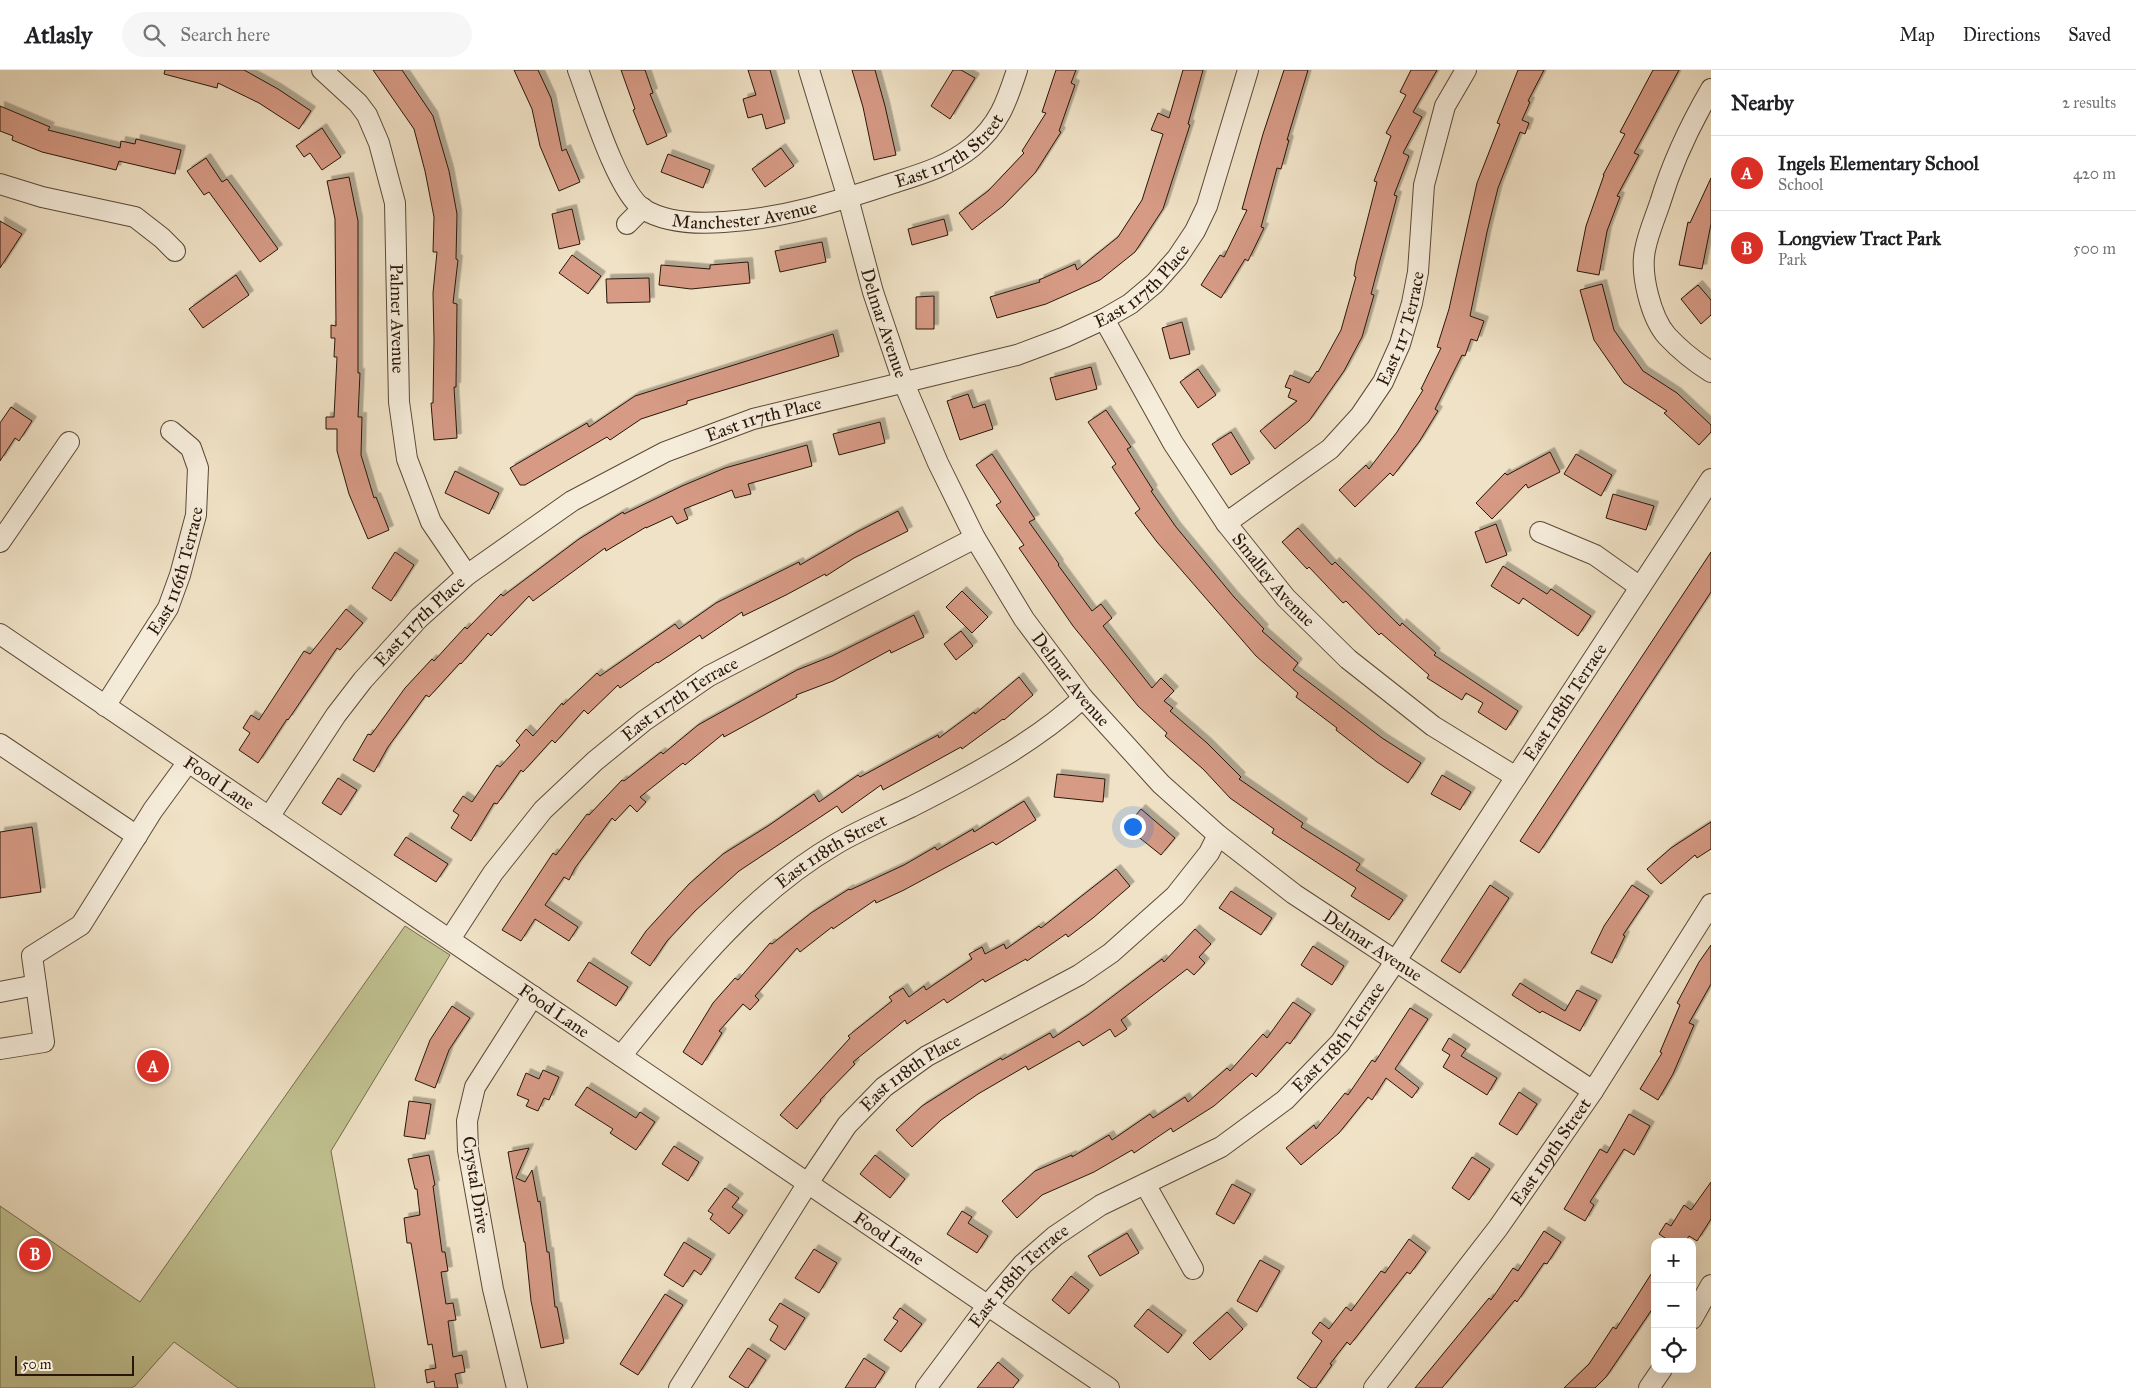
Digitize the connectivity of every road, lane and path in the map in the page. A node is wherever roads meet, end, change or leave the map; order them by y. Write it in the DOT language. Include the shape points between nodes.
graph roads {
  1 [pos="322,70"];
  2 [pos="578,70"];
  3 [pos="809,70"];
  4 [pos="1017,70"];
  5 [pos="1248,70"];
  6 [pos="1466,70"];
  7 [pos="1711,89"];
  8 [pos="0,184"];
  9 [pos="848,198"];
  10 [pos="643,208"];
  11 [pos="627,224"];
  12 [pos="175,251"];
  13 [pos="1104,319"];
  14 [pos="1711,372"];
  15 [pos="903,382"];
  16 [pos="171,431"];
  17 [pos="69,442"];
  18 [pos="1711,479"];
  19 [pos="1226,523"];
  20 [pos="1540,532"];
  21 [pos="974,538"];
  22 [pos="0,542"];
  23 [pos="466,575"];
  24 [pos="1640,587"];
  25 [pos="0,634"];
  26 [pos="1083,698"];
  27 [pos="105,706"];
  28 [pos="0,744"];
  29 [pos="188,762"];
  30 [pos="1516,777"];
  31 [pos="269,817"];
  32 [pos="1218,835"];
  33 [pos="137,836"];
  34 [pos="1711,904"];
  35 [pos="450,939"];
  36 [pos="1395,962"];
  37 [pos="36,986"];
  38 [pos="0,992"];
  39 [pos="533,996"];
  40 [pos="0,1049"];
  41 [pos="622,1056"];
  42 [pos="1593,1091"];
  43 [pos="808,1183"];
  44 [pos="1145,1184"];
  45 [pos="1193,1269"];
  46 [pos="1711,1285"];
  47 [pos="988,1305"];
  48 [pos="1696,1312"];
  49 [pos="1659,1373"];
  50 [pos="517,1388"];
  51 [pos="679,1388"];
  52 [pos="926,1388"];
  53 [pos="1109,1388"];
  54 [pos="1374,1388"];
  55 [pos="1650,1388"];
  1 -- 23 [label="street, Palmer Avenue" via="358,103 379,143 395,203 399,402 407,459 431,522"];
  2 -- 10 [label="street, Manchester Avenue" via="620,180"];
  3 -- 9 [label="street, Delmar Avenue"];
  4 -- 9 [label="street, East 117th Street" via="1005,106 992,127 972,147 942,166"];
  5 -- 13 [label="street, East 117th Place" via="1208,206 1195,231 1155,282 1130,304"];
  6 -- 19 [label="street, East 117 Terrace" via="1445,106 1424,185 1418,272 1412,303 1400,344 1383,382 1360,416 1330,449"];
  7 -- 14 [label="street" via="1668,178 1644,251 1644,275 1648,299 1666,335"];
  8 -- 12 [label="street" via="42,198 136,217"];
  9 -- 10 [label="street, Manchester Avenue" via="724,222 676,221"];
  9 -- 15 [label="street, Delmar Avenue" via="873,292"];
  10 -- 11 [label="street"];
  13 -- 15 [label="street, East 117th Place" via="1066,337 1017,354"];
  13 -- 19 [label="street, Smalley Avenue" via="1172,443"];
  15 -- 21 [label="street, Delmar Avenue"];
  15 -- 23 [label="street, East 117th Place" via="753,419 664,452 572,501"];
  16 -- 27 [label="street, East 116th Terrace" via="191,448 198,468 196,515 168,608"];
  17 -- 22 [label="street"];
  18 -- 24 [label="street, East 118th Terrace"];
  19 -- 30 [label="street, Smalley Avenue" via="1286,598 1348,659 1433,726"];
  20 -- 24 [label="street" via="1595,555"];
  21 -- 26 [label="street, Delmar Avenue" via="1024,619"];
  21 -- 35 [label="street, East 117th Terrace" via="710,676 644,721 594,761 543,810 493,873"];
  23 -- 31 [label="street, East 117th Place" via="419,618 363,680"];
  24 -- 30 [label="street, East 118th Terrace"];
  25 -- 27 [label="street, Food Lane"];
  26 -- 32 [label="street, Delmar Avenue" via="1161,784"];
  26 -- 41 [label="street, East 118th Street" via="1060,719 996,760 836,844 782,880 744,913 686,976"];
  27 -- 29 [label="street, Food Lane"];
  28 -- 33 [label="street"];
  29 -- 31 [label="street, Food Lane"];
  29 -- 33 [label="street"];
  30 -- 36 [label="street, East 118th Terrace"];
  31 -- 35 [label="street, Food Lane"];
  32 -- 36 [label="street, Delmar Avenue" via="1294,894"];
  32 -- 43 [label="street, East 118th Place" via="1209,853 1175,896 1111,953 1078,975 927,1056 884,1087 847,1125"];
  33 -- 37 [label="street" via="81,924 32,956"];
  34 -- 42 [label="street, East 119th Street"];
  35 -- 39 [label="street, Food Lane"];
  36 -- 42 [label="street, Delmar Avenue"];
  36 -- 44 [label="street, East 118th Terrace" via="1340,1043 1285,1100 1221,1148"];
  37 -- 38 [label="street"];
  37 -- 40 [label="street" via="44,1042"];
  39 -- 41 [label="street, Food Lane"];
  39 -- 50 [label="street, Crystal Drive" via="475,1087 466,1122 493,1289"];
  41 -- 43 [label="street, Food Lane"];
  42 -- 54 [label="street, East 119th Street" via="1498,1228"];
  43 -- 47 [label="street, Food Lane"];
  43 -- 51 [label="street, East 118th Place"];
  44 -- 45 [label="street"];
  44 -- 47 [label="street, East 118th Terrace" via="1101,1206 1055,1236 1023,1264"];
  46 -- 48 [label="street"];
  47 -- 52 [label="street, East 118th Terrace"];
  47 -- 53 [label="street, Food Lane"];
  49 -- 55 [label="street"];
}
